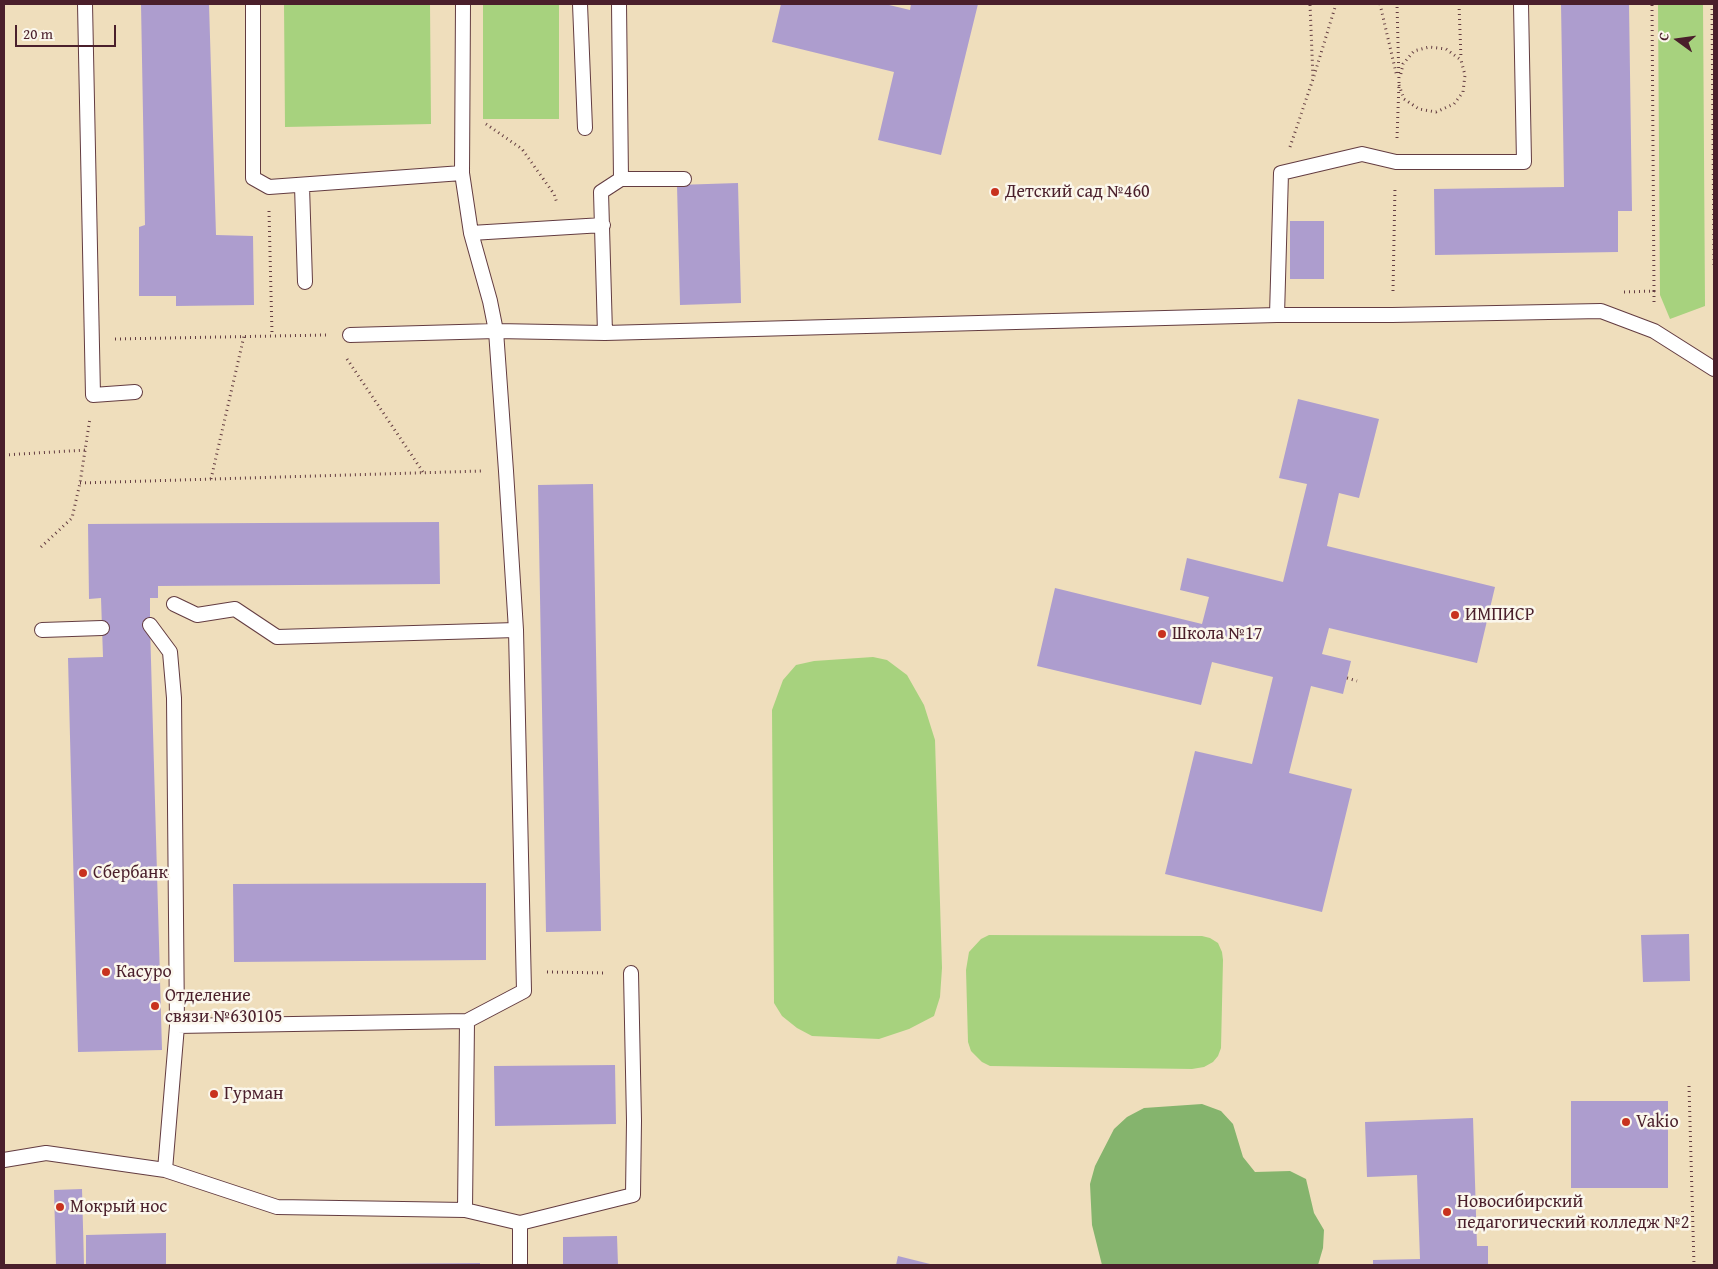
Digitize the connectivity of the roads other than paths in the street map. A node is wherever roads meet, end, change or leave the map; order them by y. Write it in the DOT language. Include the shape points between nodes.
graph roads {
  1 [pos="85,4"];
  2 [pos="253,4"];
  3 [pos="463,4"];
  4 [pos="580,4"];
  5 [pos="619,4"];
  6 [pos="1521,4"];
  7 [pos="585,128"];
  8 [pos="462,173"];
  9 [pos="621,179"];
  10 [pos="684,179"];
  11 [pos="302,186"];
  12 [pos="603,225"];
  13 [pos="471,233"];
  14 [pos="304,282"];
  15 [pos="1277,315"];
  16 [pos="496,331"];
  17 [pos="605,333"];
  18 [pos="350,335"];
  19 [pos="1714,369"];
  20 [pos="135,392"];
  21 [pos="174,604"];
  22 [pos="150,625"];
  23 [pos="102,628"];
  24 [pos="42,630"];
  25 [pos="516,630"];
  26 [pos="631,973"];
  27 [pos="467,1021"];
  28 [pos="177,1026"];
  29 [pos="4,1160"];
  30 [pos="165,1170"];
  31 [pos="465,1210"];
  32 [pos="520,1223"];
  33 [pos="520,1265"];
  1 -- 20 [label="lane" via="93,395"];
  2 -- 11 [label="lane" via="253,178 269,188"];
  3 -- 8 [label="lane"];
  4 -- 7 [label="lane"];
  5 -- 9 [label="lane"];
  6 -- 15 [label="lane" via="1524,162 1396,162 1362,154 1281,173"];
  8 -- 11 [label="lane"];
  8 -- 13 [label="lane"];
  9 -- 10 [label="lane"];
  9 -- 12 [label="lane" via="600,192"];
  11 -- 14 [label="lane"];
  12 -- 13 [label="lane"];
  12 -- 17 [label="lane"];
  13 -- 16 [label="lane"];
  15 -- 17 [label="lane"];
  15 -- 19 [label="lane" via="1600,311 1654,331"];
  16 -- 17 [label="lane"];
  16 -- 18 [label="lane"];
  16 -- 25 [label="lane"];
  21 -- 25 [label="lane" via="197,615 235,609 277,637"];
  22 -- 28 [label="lane" via="170,652 174,698"];
  23 -- 24 [label="lane"];
  25 -- 27 [label="lane" via="524,991"];
  26 -- 32 [label="lane" via="633,1195"];
  27 -- 28 [label="lane"];
  27 -- 31 [label="lane"];
  28 -- 30 [label="lane"];
  29 -- 30 [label="lane" via="46,1152"];
  30 -- 31 [label="lane" via="277,1207"];
  31 -- 32 [label="lane"];
  32 -- 33 [label="lane"];
}
